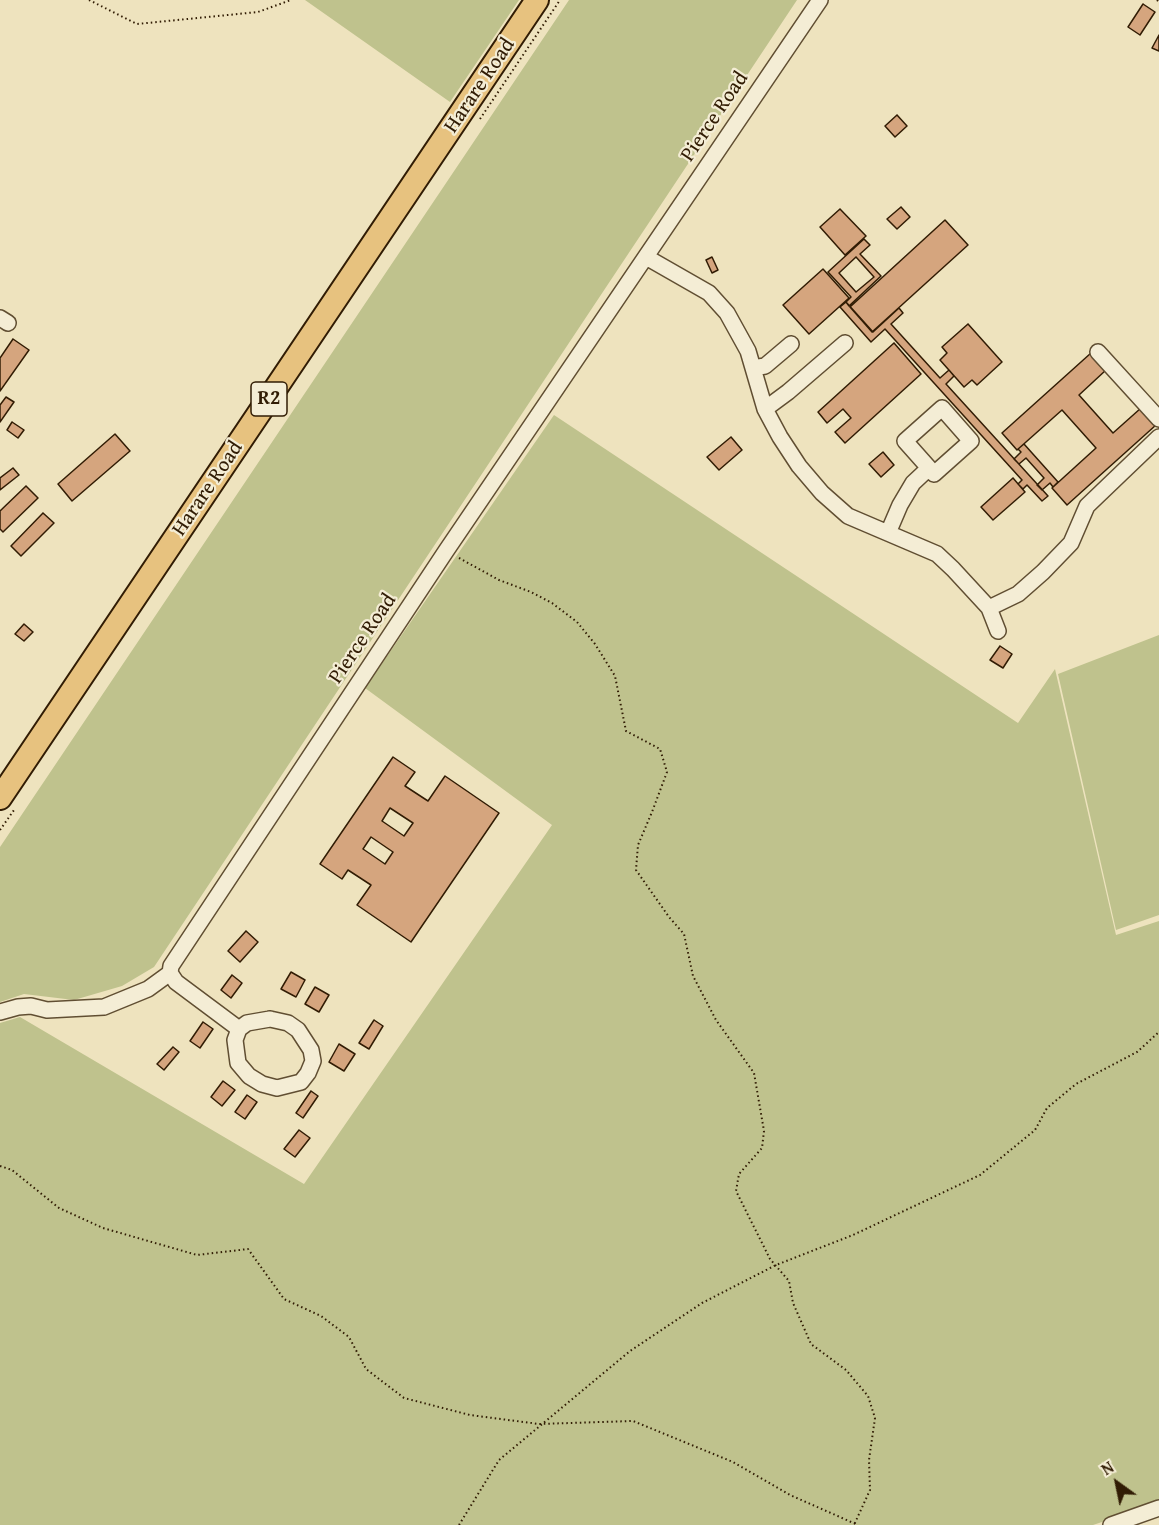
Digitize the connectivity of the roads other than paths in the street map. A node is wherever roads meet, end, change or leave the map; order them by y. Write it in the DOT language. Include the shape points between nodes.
graph roads {
  1 [pos="537,0"];
  2 [pos="820,0"];
  3 [pos="646,257"];
  4 [pos="845,343"];
  5 [pos="790,344"];
  6 [pos="1098,352"];
  7 [pos="753,368"];
  8 [pos="765,409"];
  9 [pos="1159,420"];
  10 [pos="1159,437"];
  11 [pos="929,468"];
  12 [pos="888,533"];
  13 [pos="989,608"];
  14 [pos="998,631"];
  15 [pos="0,798"];
  16 [pos="170,973"];
  17 [pos="0,1012"];
  18 [pos="239,1029"];
  19 [pos="1159,1508"];
  20 [pos="1111,1525"];
  1 -- 15 [label="highway, Harare Road / R2"];
  2 -- 3 [label="street, Pierce Road"];
  3 -- 7 [label="street" via="709,293 740,334"];
  3 -- 16 [label="street, Pierce Road" via="446,551"];
  4 -- 8 [label="street"];
  5 -- 7 [label="street" via="765,366"];
  6 -- 9 [label="street"];
  7 -- 8 [label="street"];
  8 -- 12 [label="street" via="799,466 822,493 848,516"];
  10 -- 13 [label="street" via="1087,506 1071,543 1044,572 1018,594"];
  11 -- 12 [label="street" via="900,505"];
  12 -- 13 [label="street" via="937,554"];
  13 -- 14 [label="street"];
  16 -- 17 [label="street" via="148,989 104,1007 47,1010 24,1006"];
  16 -- 18 [label="street" via="176,982"];
  18 -- 18 [label="street" via="235,1040 238,1063 249,1076 277,1088 301,1082 309,1073 311,1050 298,1030 288,1023 259,1020"];
  19 -- 20 [label="street"];
}
